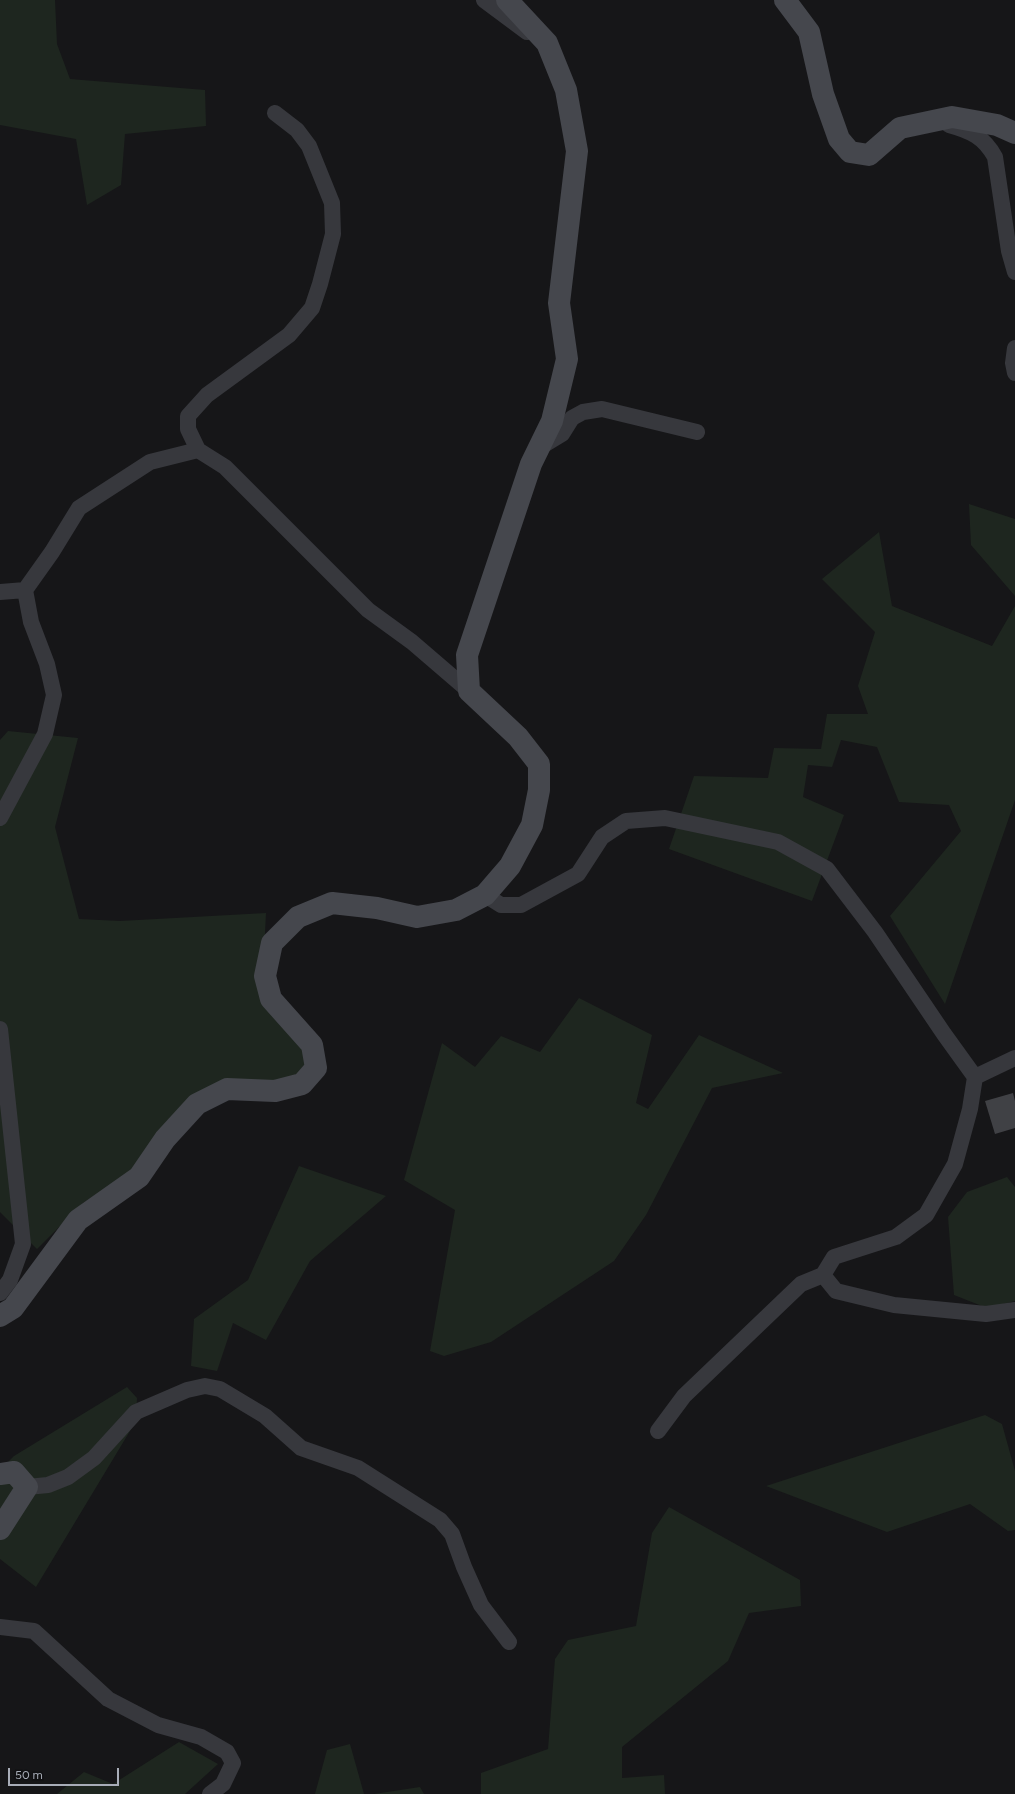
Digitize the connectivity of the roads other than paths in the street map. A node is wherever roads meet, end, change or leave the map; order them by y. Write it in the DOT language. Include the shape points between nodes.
graph roads {
  1 [pos="484,0"];
  2 [pos="507,0"];
  3 [pos="785,0"];
  4 [pos="548,47"];
  5 [pos="275,113"];
  6 [pos="936,120"];
  7 [pos="1015,133"];
  8 [pos="1015,272"];
  9 [pos="1015,348"];
  10 [pos="1015,373"];
  11 [pos="697,432"];
  12 [pos="539,448"];
  13 [pos="198,450"];
  14 [pos="26,590"];
  15 [pos="0,592"];
  16 [pos="469,691"];
  17 [pos="0,818"];
  18 [pos="485,895"];
  19 [pos="0,1029"];
  20 [pos="1015,1058"];
  21 [pos="975,1077"];
  22 [pos="822,1275"];
  23 [pos="0,1293"];
  24 [pos="1015,1310"];
  25 [pos="0,1316"];
  26 [pos="658,1431"];
  27 [pos="0,1474"];
  28 [pos="27,1487"];
  29 [pos="0,1529"];
  30 [pos="0,1627"];
  31 [pos="509,1642"];
  32 [pos="210,1794"];
  1 -- 4 [label="street"];
  2 -- 4 [label="street"];
  3 -- 6 [label="street" via="809,32 824,94 839,139 850,152 869,155 900,128"];
  4 -- 12 [label="street" via="566,90 577,151 559,302 567,359 552,421"];
  5 -- 13 [label="street" via="297,130 309,146 332,203 333,234 312,308 289,335 207,396 188,416 188,429"];
  6 -- 7 [label="street" via="952,117 997,126"];
  6 -- 8 [label="street" via="968,130 988,144 995,157 1009,251"];
  9 -- 10 [label="street"];
  11 -- 12 [label="street" via="602,409 583,412 572,418 562,434"];
  12 -- 16 [label="street" via="531,464 467,655"];
  13 -- 14 [label="street" via="150,462 79,508"];
  13 -- 16 [label="street" via="225,467 368,610 412,642"];
  14 -- 15 [label="street"];
  14 -- 17 [label="street" via="31,622 47,664 54,695 45,734"];
  16 -- 18 [label="street" via="518,737 539,764 539,790 532,825 510,866"];
  18 -- 21 [label="street" via="501,905 521,905 578,874 602,837 626,821 665,818 778,842 827,869 876,932"];
  18 -- 25 [label="street" via="456,910 417,918 377,908 332,902 298,917 272,943 265,976 271,999 312,1045 316,1068 302,1084 275,1091 227,1089 197,1104 165,1139 139,1177 78,1220 13,1308"];
  19 -- 23 [label="street" via="23,1244 10,1280"];
  20 -- 21 [label="street"];
  21 -- 22 [label="street" via="970,1109 955,1164 926,1215 896,1237 834,1257"];
  22 -- 24 [label="street" via="836,1291 894,1305 986,1314"];
  22 -- 26 [label="street" via="801,1284 684,1396"];
  27 -- 28 [label="street" via="14,1472"];
  28 -- 29 [label="street"];
  28 -- 31 [label="street" via="48,1485 68,1476 94,1458 136,1412 187,1390 205,1386 220,1389 265,1416 301,1448 358,1468 440,1520 452,1534 481,1605"];
  30 -- 32 [label="street" via="34,1631 108,1699 158,1726 201,1737 227,1752 233,1763 223,1784"];
}
